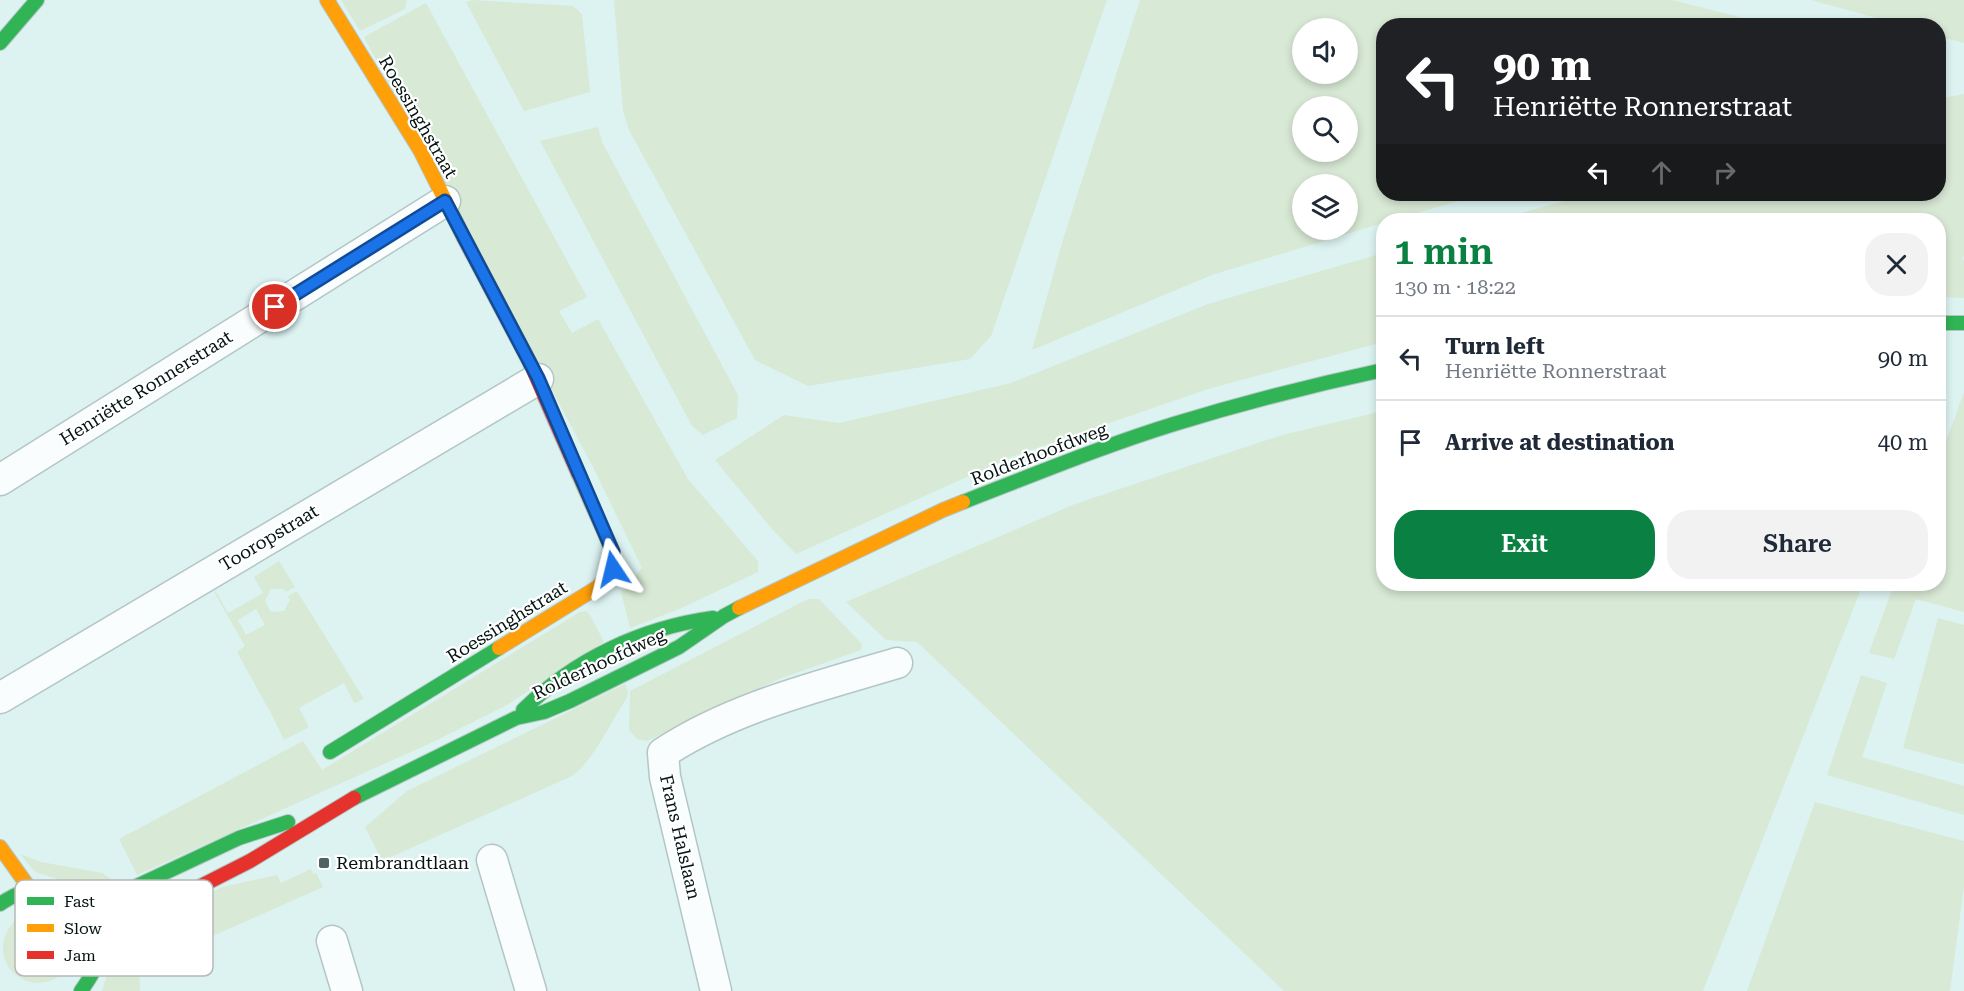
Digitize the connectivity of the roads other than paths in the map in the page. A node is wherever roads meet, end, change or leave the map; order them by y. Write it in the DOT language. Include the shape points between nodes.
graph roads {
  1 [pos="37,0"];
  2 [pos="327,0"];
  3 [pos="0,44"];
  4 [pos="445,201"];
  5 [pos="1946,323"];
  6 [pos="1964,323"];
  7 [pos="1376,372"];
  8 [pos="538,378"];
  9 [pos="0,480"];
  10 [pos="724,616"];
  11 [pos="897,663"];
  12 [pos="0,698"];
  13 [pos="516,718"];
  14 [pos="330,752"];
  15 [pos="341,804"];
  16 [pos="0,847"];
  17 [pos="492,860"];
  18 [pos="24,880"];
  19 [pos="150,880"];
  20 [pos="213,880"];
  21 [pos="15,894"];
  22 [pos="0,904"];
  23 [pos="332,941"];
  24 [pos="91,976"];
  25 [pos="81,991"];
  26 [pos="347,991"];
  27 [pos="531,991"];
  28 [pos="716,991"];
  1 -- 3 [label="main road"];
  2 -- 4 [label="main road, Roessinghstraat" via="420,150"];
  4 -- 8 [label="main road, Roessinghstraat"];
  4 -- 9 [label="street, Henriëtte Ronnerstraat"];
  5 -- 6 [label="main road"];
  7 -- 10 [label="main road, Rolderhoofdweg" via="1301,388 1172,425 1037,473 943,510"];
  8 -- 12 [label="street, Tooropstraat"];
  8 -- 14 [label="main road, Roessinghstraat" via="613,552 613,569 586,595"];
  10 -- 13 [label="main road, Rolderhoofdweg" via="679,647 627,674 544,712"];
  10 -- 13 [label="main road, Rolderhoofdweg" via="668,626 614,647 535,698"];
  11 -- 28 [label="street, Frans Halslaan" via="745,711 685,738 663,753 665,777"];
  13 -- 15 [label="main road, Rolderhoofdweg"];
  15 -- 19 [label="main road, Rolderhoofdweg" via="239,838"];
  15 -- 20 [label="main road, Rolderhoofdweg"];
  16 -- 18 [label="main road"];
  17 -- 27 [label="street"];
  21 -- 22 [label="main road"];
  23 -- 26 [label="street"];
  24 -- 25 [label="main road"];
}
